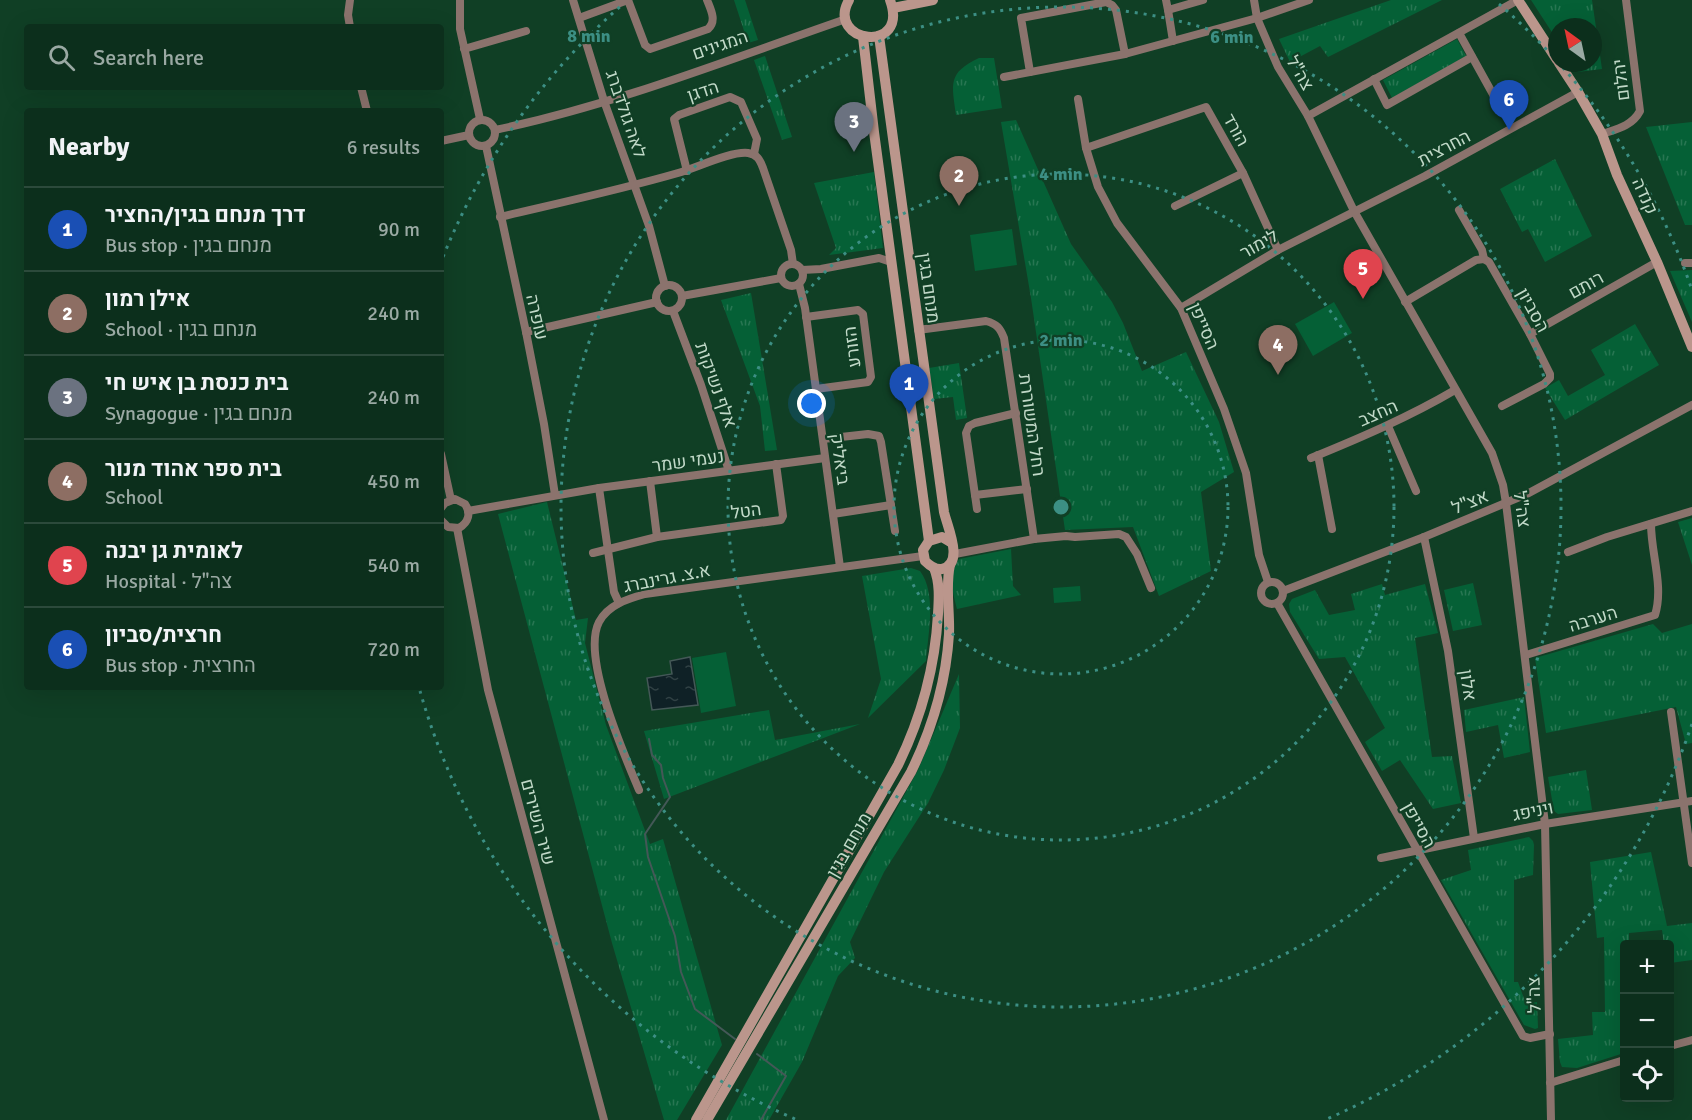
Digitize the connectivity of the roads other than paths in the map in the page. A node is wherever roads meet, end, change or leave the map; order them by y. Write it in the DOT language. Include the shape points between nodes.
graph roads {
  1 [pos="350,0"];
  2 [pos="460,0"];
  3 [pos="573,0"];
  4 [pos="628,0"];
  5 [pos="707,0"];
  6 [pos="849,0"];
  7 [pos="933,0"];
  8 [pos="1166,0"];
  9 [pos="1203,0"];
  10 [pos="1254,0"];
  11 [pos="1310,0"];
  12 [pos="1518,0"];
  13 [pos="1626,0"];
  14 [pos="892,4"];
  15 [pos="1168,10"];
  16 [pos="579,18"];
  17 [pos="1257,18"];
  18 [pos="846,19"];
  19 [pos="350,24"];
  20 [pos="526,31"];
  21 [pos="1459,33"];
  22 [pos="879,36"];
  23 [pos="863,37"];
  24 [pos="1173,41"];
  25 [pos="1548,46"];
  26 [pos="464,49"];
  27 [pos="1125,54"];
  28 [pos="1472,57"];
  29 [pos="1030,72"];
  30 [pos="1565,72"];
  31 [pos="1004,77"];
  32 [pos="1374,79"];
  33 [pos="362,90"];
  34 [pos="1578,92"];
  35 [pos="1495,98"];
  36 [pos="1078,99"];
  37 [pos="604,101"];
  38 [pos="366,108"];
  39 [pos="1308,116"];
  40 [pos="480,119"];
  41 [pos="495,130"];
  42 [pos="1602,134"];
  43 [pos="469,135"];
  44 [pos="444,140"];
  45 [pos="486,146"];
  46 [pos="1086,148"];
  47 [pos="754,154"];
  48 [pos="687,171"];
  49 [pos="1243,173"];
  50 [pos="634,186"];
  51 [pos="1175,206"];
  52 [pos="1459,210"];
  53 [pos="1354,211"];
  54 [pos="500,217"];
  55 [pos="889,248"];
  56 [pos="1278,250"];
  57 [pos="879,258"];
  58 [pos="1484,259"];
  59 [pos="891,262"];
  60 [pos="1657,262"];
  61 [pos="793,264"];
  62 [pos="801,277"];
  63 [pos="781,278"];
  64 [pos="665,286"];
  65 [pos="682,296"];
  66 [pos="657,302"];
  67 [pos="1406,302"];
  68 [pos="1181,308"];
  69 [pos="673,311"];
  70 [pos="806,317"];
  71 [pos="918,330"];
  72 [pos="526,332"];
  73 [pos="1530,334"];
  74 [pos="1692,347"];
  75 [pos="816,389"];
  76 [pos="1455,390"];
  77 [pos="1692,405"];
  78 [pos="1502,406"];
  79 [pos="1016,413"];
  80 [pos="1388,426"];
  81 [pos="823,439"];
  82 [pos="825,458"];
  83 [pos="776,464"];
  84 [pos="444,468"];
  85 [pos="729,471"];
  86 [pos="650,481"];
  87 [pos="599,488"];
  88 [pos="1027,489"];
  89 [pos="1416,491"];
  90 [pos="555,495"];
  91 [pos="975,495"];
  92 [pos="451,500"];
  93 [pos="1506,503"];
  94 [pos="444,504"];
  95 [pos="891,506"];
  96 [pos="977,509"];
  97 [pos="468,511"];
  98 [pos="1692,511"];
  99 [pos="833,514"];
  100 [pos="444,523"];
  101 [pos="1651,524"];
  102 [pos="457,528"];
  103 [pos="1332,529"];
  104 [pos="895,531"];
  105 [pos="657,537"];
  106 [pos="1425,537"];
  107 [pos="1034,539"];
  108 [pos="929,541"];
  109 [pos="608,548"];
  110 [pos="953,548"];
  111 [pos="1568,552"];
  112 [pos="593,553"];
  113 [pos="923,556"];
  114 [pos="950,565"];
  115 [pos="840,567"];
  116 [pos="934,568"];
  117 [pos="1268,582"];
  118 [pos="1151,588"];
  119 [pos="1283,591"];
  120 [pos="619,603"];
  121 [pos="1277,603"];
  122 [pos="1526,655"];
  123 [pos="1671,712"];
  124 [pos="639,790"];
  125 [pos="1688,801"];
  126 [pos="1545,824"];
  127 [pos="1474,838"];
  128 [pos="1416,850"];
  129 [pos="1381,858"];
  130 [pos="1692,863"];
  131 [pos="1550,1034"];
  132 [pos="1692,1040"];
  133 [pos="1674,1045"];
  134 [pos="1620,1061"];
  135 [pos="1550,1083"];
  136 [pos="604,1120"];
  137 [pos="696,1120"];
  138 [pos="707,1120"];
  139 [pos="1551,1120"];
  1 -- 19 [label="street"];
  2 -- 26 [label="street"];
  3 -- 16 [label="street, לאה גולדברג"];
  4 -- 5 [label="street" via="645,45 653,49 708,29 714,19"];
  4 -- 16 [label="street"];
  6 -- 18 [label="main road"];
  7 -- 14 [label="main road"];
  8 -- 15 [label="street"];
  9 -- 15 [label="street"];
  10 -- 17 [label="street, צה\"ל"];
  11 -- 17 [label="street"];
  12 -- 21 [label="street"];
  12 -- 25 [label="main road, קנדה"];
  13 -- 42 [label="street, יהלום" via="1640,111 1624,127"];
  14 -- 22 [label="main road" via="891,25"];
  15 -- 24 [label="street"];
  16 -- 37 [label="street, לאה גולדברג"];
  17 -- 24 [label="street"];
  17 -- 39 [label="street, צה\"ל" via="1267,45"];
  18 -- 23 [label="main road" via="849,27"];
  18 -- 37 [label="street, המגינים"];
  20 -- 26 [label="street"];
  21 -- 28 [label="street"];
  21 -- 32 [label="street"];
  22 -- 23 [label="main road"];
  22 -- 71 [label="main road, מנחם בגין"];
  23 -- 55 [label="main road, מנחם בגין"];
  24 -- 27 [label="street"];
  26 -- 40 [label="street"];
  27 -- 29 [label="street"];
  27 -- 29 [label="street" via="1112,5 1106,2 1044,13 1021,18"];
  28 -- 32 [label="street" via="1388,105"];
  28 -- 35 [label="street"];
  29 -- 31 [label="street"];
  30 -- 34 [label="main road, קנדה"];
  32 -- 39 [label="street"];
  33 -- 38 [label="street"];
  34 -- 42 [label="main road, קנדה"];
  34 -- 53 [label="street, החרצית"];
  36 -- 46 [label="street, הסייפן"];
  37 -- 41 [label="street, המגינים"];
  37 -- 50 [label="street, לאה גולדברג"];
  39 -- 53 [label="street, צה\"ל"];
  40 -- 41 [label="street" via="488,120"];
  40 -- 43 [label="street" via="471,126"];
  41 -- 45 [label="street" via="494,139"];
  42 -- 60 [label="main road, קנדה"];
  43 -- 44 [label="street"];
  43 -- 45 [label="street" via="474,143"];
  45 -- 54 [label="street, עופרה"];
  46 -- 49 [label="street, הורד" via="1206,107"];
  46 -- 68 [label="street, הסייפן" via="1098,187 1117,223"];
  47 -- 48 [label="street" via="738,153"];
  47 -- 48 [label="street, הדגן" via="757,139 741,102 730,97 674,119"];
  47 -- 61 [label="street" via="763,168"];
  48 -- 50 [label="street"];
  49 -- 51 [label="street"];
  49 -- 56 [label="street, הורד"];
  50 -- 54 [label="street"];
  50 -- 64 [label="street"];
  52 -- 58 [label="street, הסביון"];
  53 -- 56 [label="street, לימור"];
  53 -- 67 [label="street, צה\"ל"];
  54 -- 72 [label="street, עופרה"];
  55 -- 57 [label="street"];
  55 -- 59 [label="main road, מנחם בגין"];
  56 -- 68 [label="street, לימור"];
  57 -- 59 [label="street"];
  57 -- 62 [label="street" via="821,268"];
  58 -- 67 [label="street"];
  58 -- 73 [label="street, הסביון"];
  59 -- 108 [label="main road, מנחם בגין"];
  60 -- 73 [label="street, רותם"];
  60 -- 74 [label="main road, קנדה"];
  61 -- 62 [label="street"];
  61 -- 63 [label="street" via="783,268"];
  62 -- 63 [label="street" via="789,286"];
  62 -- 70 [label="street, ביאליק"];
  63 -- 65 [label="street"];
  64 -- 65 [label="street" via="676,288"];
  64 -- 66 [label="street" via="657,293"];
  65 -- 69 [label="street" via="681,304"];
  66 -- 69 [label="street" via="664,310"];
  66 -- 72 [label="street"];
  67 -- 76 [label="street, צה\"ל"];
  68 -- 117 [label="street, הסייפן" via="1246,473 1259,555"];
  69 -- 85 [label="street, אלף נשיקות"];
  70 -- 75 [label="street, ביאליק"];
  70 -- 75 [label="street, הזורע" via="858,310 863,314 871,377 868,382"];
  71 -- 79 [label="street, רחל המשוררת" via="986,321 1000,328"];
  71 -- 110 [label="main road, מנחם בגין" via="944,512"];
  72 -- 90 [label="street, עופרה"];
  73 -- 78 [label="street, הסביון" via="1550,378"];
  75 -- 81 [label="street, ביאליק"];
  76 -- 80 [label="street, החצב"];
  76 -- 93 [label="street, צה\"ל" via="1492,453"];
  77 -- 93 [label="street, אצ\"ל"];
  79 -- 88 [label="street, רחל המשוררת"];
  79 -- 91 [label="street" via="969,426 966,433"];
  80 -- 89 [label="street"];
  80 -- 103 [label="street, החצב" via="1314,456"];
  81 -- 82 [label="street, ביאליק"];
  81 -- 95 [label="street" via="879,436"];
  82 -- 83 [label="street, נעמי שמר"];
  82 -- 99 [label="street, ביאליק"];
  83 -- 85 [label="street, נעמי שמר"];
  83 -- 105 [label="street, הטל" via="781,520"];
  84 -- 92 [label="street"];
  85 -- 86 [label="street, נעמי שמר"];
  86 -- 87 [label="street, נעמי שמר"];
  86 -- 105 [label="street"];
  87 -- 90 [label="street, נעמי שמר"];
  87 -- 109 [label="street"];
  88 -- 91 [label="street"];
  88 -- 107 [label="street, רחל המשוררת"];
  90 -- 97 [label="street, נעמי שמר"];
  91 -- 96 [label="street"];
  92 -- 94 [label="street"];
  92 -- 97 [label="street" via="460,500"];
  93 -- 106 [label="street, אצ\"ל"];
  93 -- 122 [label="street, צה\"ל"];
  95 -- 99 [label="street"];
  95 -- 104 [label="street"];
  97 -- 102 [label="street" via="467,521"];
  98 -- 101 [label="street"];
  99 -- 115 [label="street, ביאליק"];
  100 -- 102 [label="street"];
  101 -- 111 [label="street"];
  101 -- 122 [label="street, הערבה" via="1659,602 1656,615"];
  102 -- 136 [label="street, שיר השירים" via="488,690"];
  105 -- 109 [label="street, הטל"];
  106 -- 119 [label="street, אצ\"ל"];
  106 -- 127 [label="street, אלון" via="1448,651"];
  107 -- 110 [label="street"];
  107 -- 118 [label="street" via="1119,534 1126,537 1137,554"];
  108 -- 110 [label="main road" via="942,537"];
  108 -- 113 [label="main road"];
  109 -- 112 [label="street, הטל"];
  109 -- 120 [label="street"];
  110 -- 114 [label="main road"];
  113 -- 115 [label="street, א.צ. גרינברג"];
  113 -- 116 [label="main road"];
  114 -- 116 [label="main road"];
  114 -- 138 [label="main road, מנחם בגין" via="945,678 928,736 911,772"];
  115 -- 120 [label="street, א.צ. גרינברג" via="664,591"];
  116 -- 137 [label="main road, מנחם בגין" via="938,581 935,655 914,731"];
  117 -- 119 [label="street" via="1279,583"];
  117 -- 121 [label="street" via="1261,590 1262,598"];
  119 -- 121 [label="street"];
  120 -- 124 [label="street, א.צ. גרינברג" via="600,620 594,647 611,720"];
  121 -- 128 [label="street, הסייפן"];
  122 -- 126 [label="street, צה\"ל"];
  123 -- 125 [label="street"];
  125 -- 126 [label="street, ויניפג"];
  125 -- 130 [label="street"];
  126 -- 127 [label="street, ויניפג"];
  126 -- 131 [label="street, צה\"ל"];
  127 -- 128 [label="street, ויניפג"];
  128 -- 129 [label="street, ויניפג"];
  128 -- 131 [label="street, הסייפן" via="1523,1036"];
  131 -- 135 [label="street, צה\"ל"];
  132 -- 133 [label="street"];
  134 -- 135 [label="street"];
  135 -- 139 [label="street, צה\"ל"];
}
